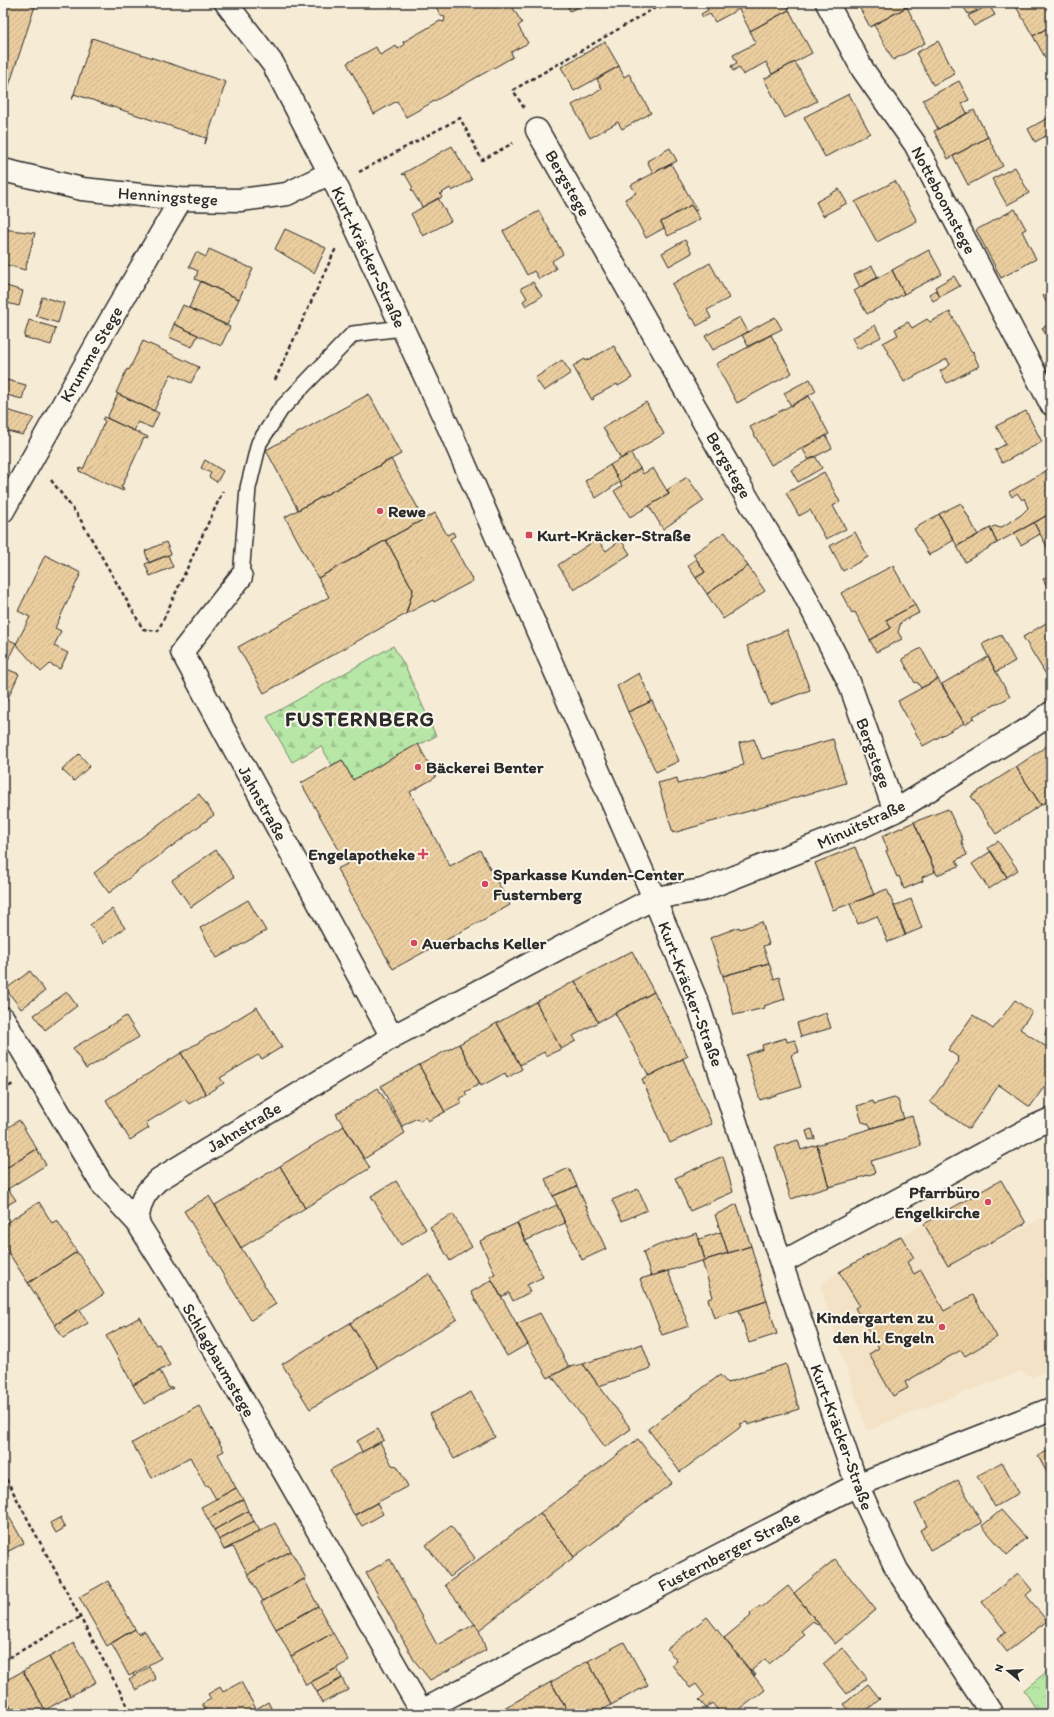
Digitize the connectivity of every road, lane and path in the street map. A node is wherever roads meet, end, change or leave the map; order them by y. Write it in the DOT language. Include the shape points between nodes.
graph roads {
  1 [pos="226,3"];
  2 [pos="652,3"];
  3 [pos="827,3"];
  4 [pos="537,130"];
  5 [pos="3,170"];
  6 [pos="333,179"];
  7 [pos="181,199"];
  8 [pos="402,328"];
  9 [pos="1051,404"];
  10 [pos="33,456"];
  11 [pos="3,511"];
  12 [pos="241,577"];
  13 [pos="158,631"];
  14 [pos="1051,713"];
  15 [pos="895,811"];
  16 [pos="654,898"];
  17 [pos="3,1018"];
  18 [pos="392,1037"];
  19 [pos="1051,1119"];
  20 [pos="137,1222"];
  21 [pos="781,1264"];
  22 [pos="1051,1409"];
  23 [pos="3,1473"];
  24 [pos="4,1478"];
  25 [pos="856,1485"];
  26 [pos="80,1617"];
  27 [pos="3,1661"];
  28 [pos="420,1713"];
  29 [pos="132,1714"];
  30 [pos="992,1714"];
  1 -- 6 [label="street, Kurt-Kräcker-Straße" via="273,64"];
  2 -- 4 [label="path, Bergstege" via="655,8 513,90"];
  3 -- 9 [label="street, Notteboomstege" via="863,70 915,144"];
  4 -- 6 [label="path, Bergstege" via="482,160 460,118 375,162"];
  4 -- 15 [label="street, Bergstege" via="801,588 849,682"];
  5 -- 7 [label="street, Henningstege" via="82,189"];
  6 -- 7 [label="street, Henningstege" via="287,194 240,200"];
  6 -- 8 [label="street, Kurt-Kräcker-Straße"];
  7 -- 10 [label="street, Krumme Stege"];
  8 -- 12 [label="lane" via="353,334 281,409 259,443 248,488"];
  8 -- 16 [label="street, Kurt-Kräcker-Straße" via="452,435"];
  10 -- 11 [label="street, Krumme Stege"];
  10 -- 13 [label="path" via="79,517 143,629"];
  12 -- 18 [label="street, Jahnstraße" via="182,652"];
  14 -- 15 [label="street, Minuitstraße"];
  15 -- 16 [label="street, Minuitstraße" via="702,890"];
  16 -- 18 [label="street, Jahnstraße"];
  16 -- 21 [label="street, Kurt-Kräcker-Straße" via="699,1006"];
  17 -- 20 [label="street, Schlagbaumstege" via="101,1183"];
  18 -- 20 [label="street, Jahnstraße" via="158,1180 147,1190 140,1204"];
  19 -- 21 [label="street"];
  20 -- 28 [label="street, Schlagbaumstege" via="182,1294"];
  21 -- 25 [label="street, Kurt-Kräcker-Straße"];
  22 -- 25 [label="street, Fusternberger Straße"];
  23 -- 24 [label="path"];
  24 -- 26 [label="path"];
  25 -- 28 [label="street, Fusternberger Straße"];
  25 -- 30 [label="street, Kurt-Kräcker-Straße" via="897,1570"];
  26 -- 27 [label="path"];
  26 -- 29 [label="path"];
}
